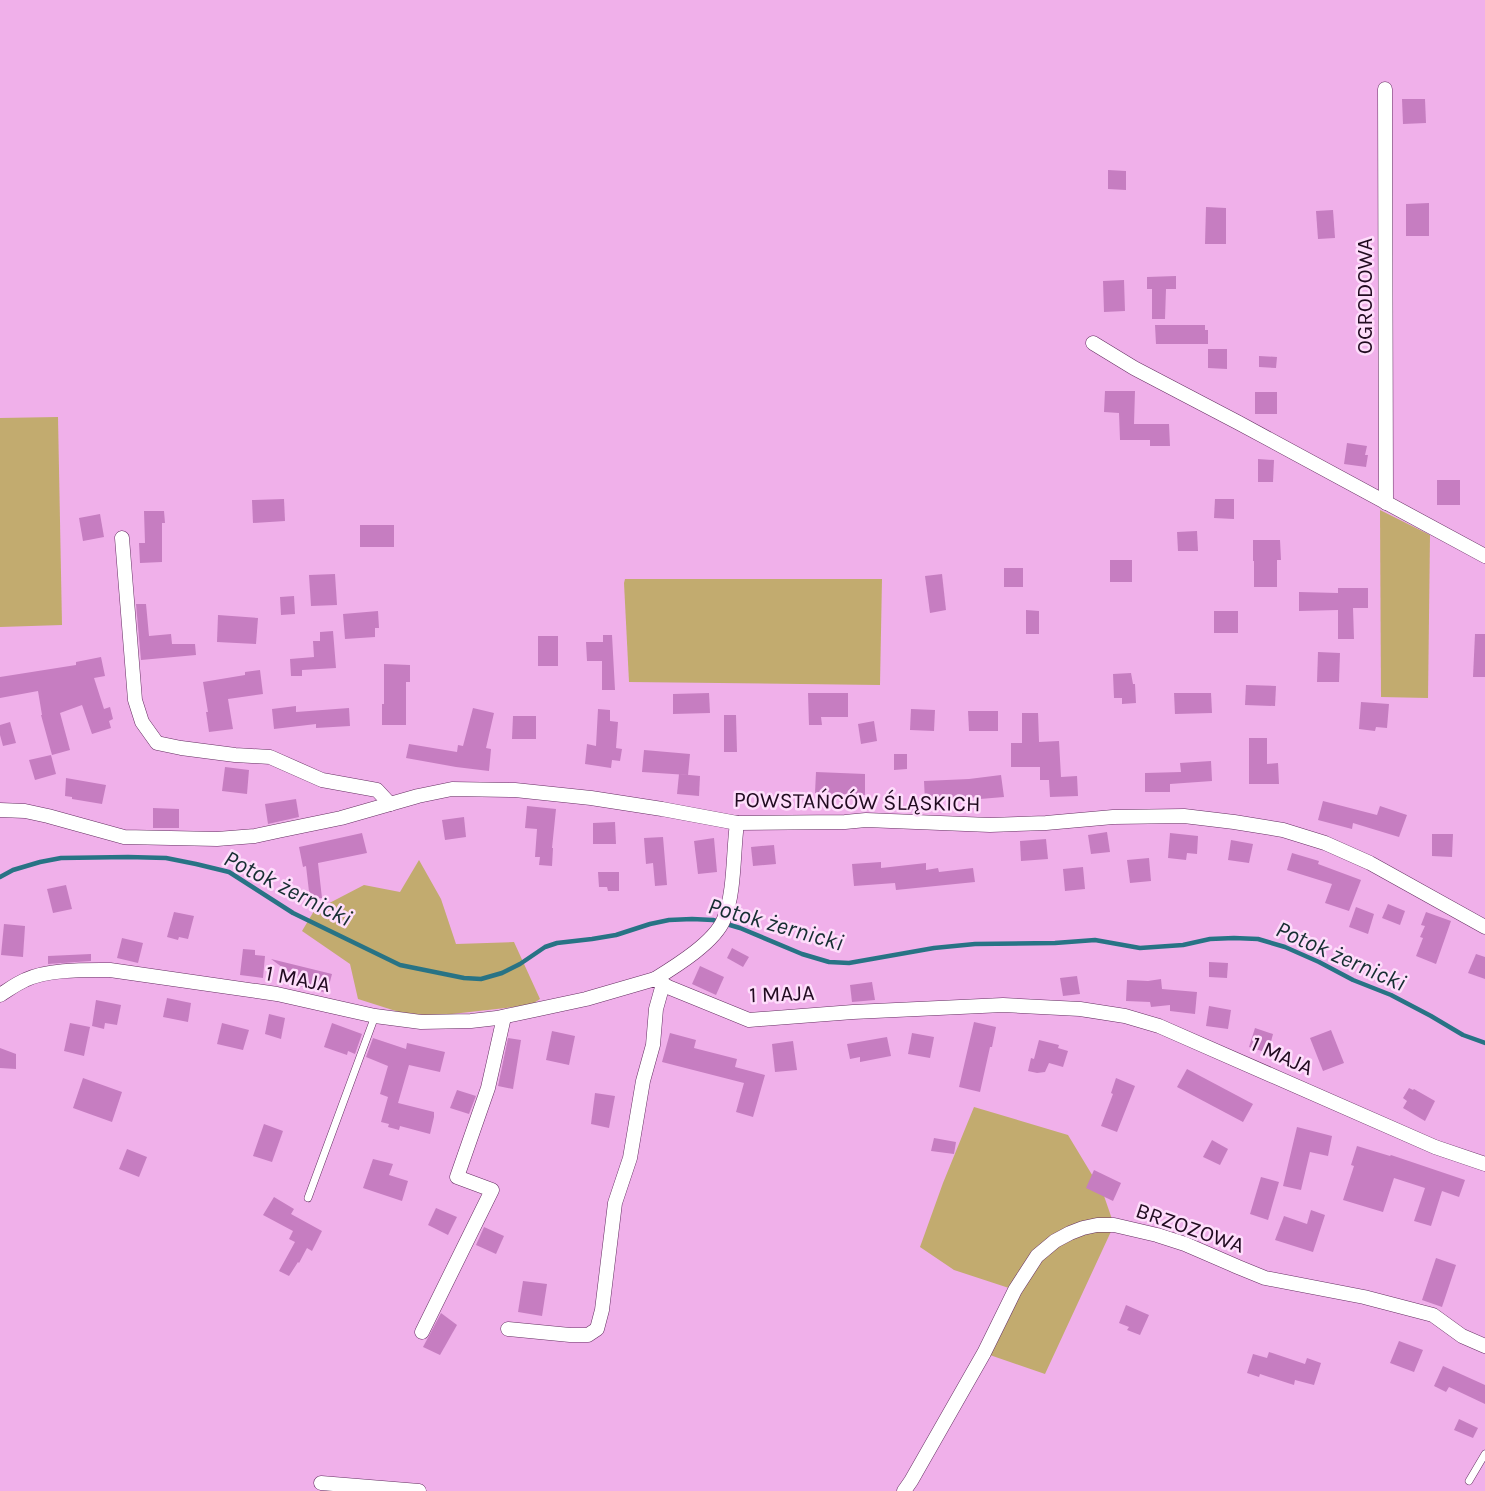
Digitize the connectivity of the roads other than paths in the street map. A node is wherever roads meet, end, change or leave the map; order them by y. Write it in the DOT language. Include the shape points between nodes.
graph roads {
  1 [pos="1385,89"];
  2 [pos="1093,343"];
  3 [pos="1386,503"];
  4 [pos="122,538"];
  5 [pos="1485,556"];
  6 [pos="390,804"];
  7 [pos="0,810"];
  8 [pos="736,823"];
  9 [pos="1485,927"];
  10 [pos="659,982"];
  11 [pos="0,995"];
  12 [pos="375,1016"];
  13 [pos="504,1017"];
  14 [pos="1485,1164"];
  15 [pos="308,1198"];
  16 [pos="508,1329"];
  17 [pos="422,1332"];
  18 [pos="1485,1346"];
  19 [pos="1485,1454"];
  20 [pos="1469,1481"];
  21 [pos="321,1483"];
  22 [pos="419,1491"];
  23 [pos="904,1491"];
  1 -- 3 [label="street, OGRODOWA"];
  2 -- 3 [label="street"];
  3 -- 5 [label="street"];
  4 -- 6 [label="street" via="135,699 142,722 157,743 270,757 322,780 377,790"];
  6 -- 7 [label="street, POWSTAŃCÓW ŚLĄSKICH" via="255,836 217,839 124,837 48,816"];
  6 -- 8 [label="street, POWSTAŃCÓW ŚLĄSKICH" via="452,789 515,790 591,798"];
  8 -- 9 [label="street, POWSTAŃCÓW ŚLĄSKICH" via="866,820 990,825 1184,816 1234,822 1284,830 1325,843 1370,863"];
  8 -- 10 [label="street" via="724,921 710,939"];
  10 -- 13 [label="street, 1 MAJA"];
  10 -- 14 [label="street, 1 MAJA" via="749,1020 1003,1005 1125,1016 1159,1026 1435,1147"];
  10 -- 16 [label="street" via="653,1045 642,1081 630,1158 615,1203 597,1329 588,1335 570,1335"];
  11 -- 12 [label="street, 1 MAJA" via="26,979 45,974 110,970 277,994"];
  12 -- 13 [label="street, 1 MAJA" via="421,1022"];
  12 -- 15 [label="lane"];
  13 -- 17 [label="street" via="488,1088 457,1177 492,1190"];
  18 -- 23 [label="street, BRZOZOWA" via="1462,1336 1433,1315 1265,1278 1157,1235 1114,1225 1083,1228 1055,1241 1037,1256"];
  19 -- 20 [label="lane"];
  21 -- 22 [label="street"];
}
